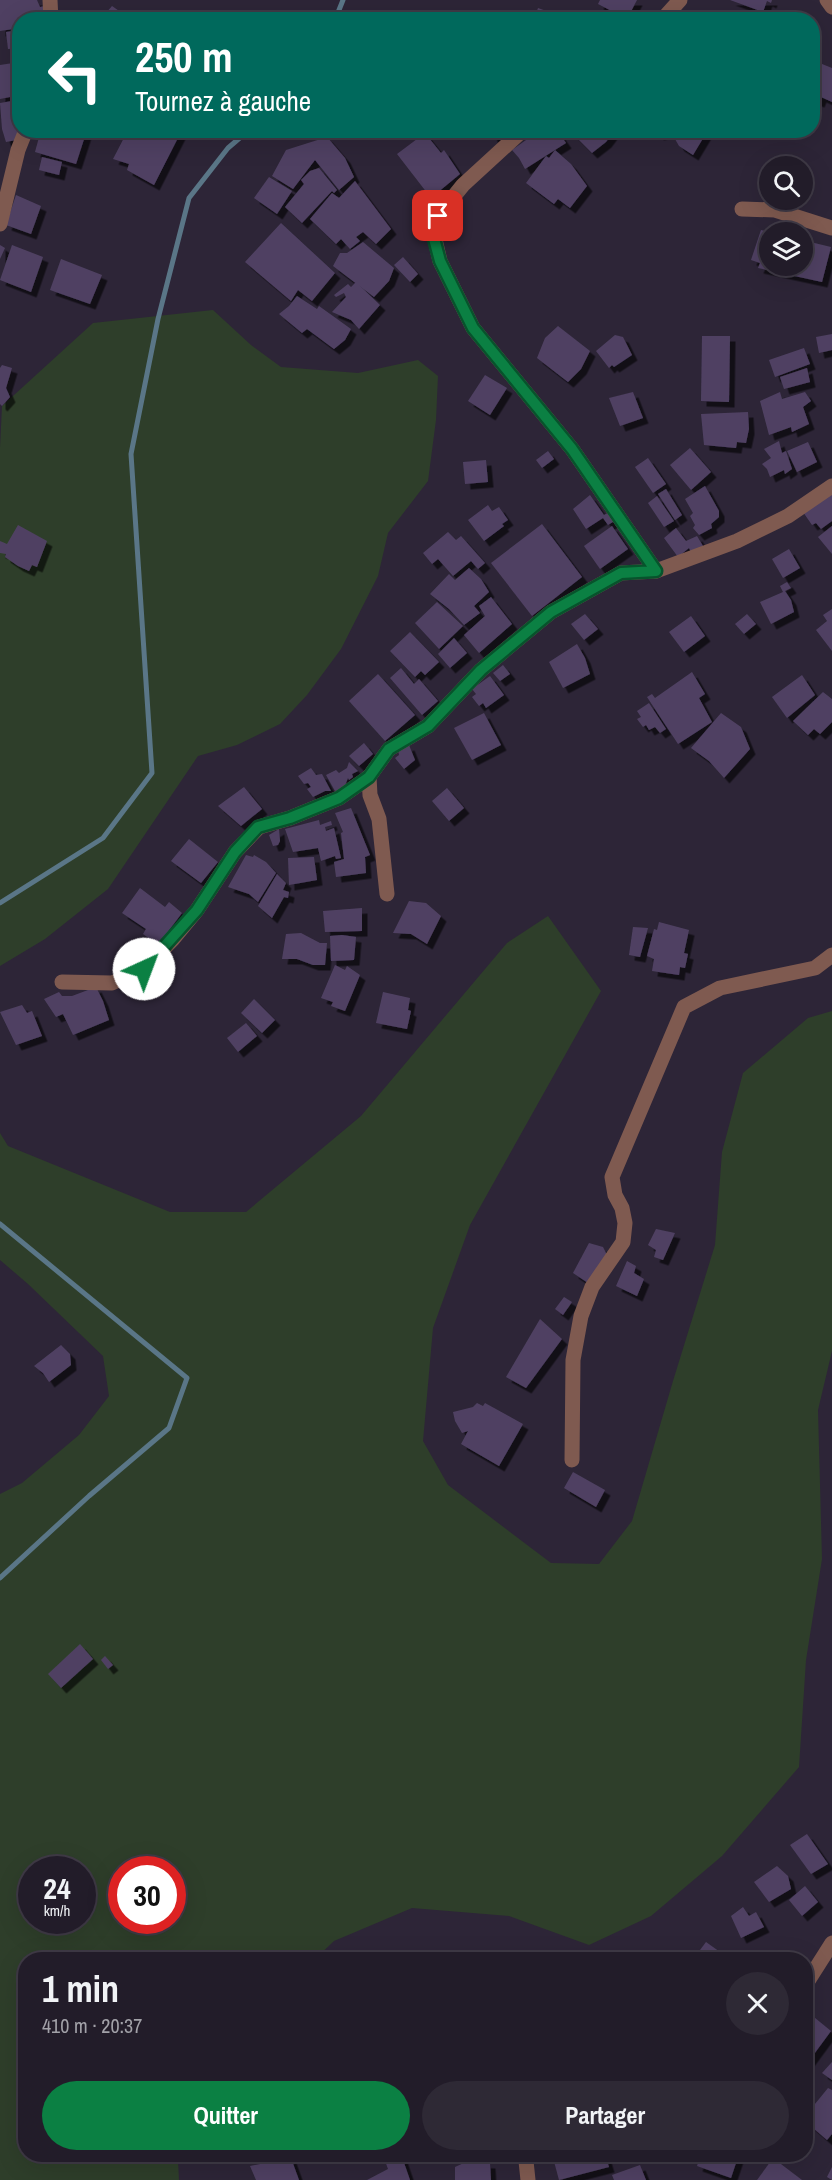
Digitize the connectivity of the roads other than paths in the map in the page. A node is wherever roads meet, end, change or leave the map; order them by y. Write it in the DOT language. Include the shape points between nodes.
graph roads {
  1 [pos="680,0"];
  2 [pos="827,0"];
  3 [pos="832,7"];
  4 [pos="669,12"];
  5 [pos="23,138"];
  6 [pos="514,138"];
  7 [pos="742,209"];
  8 [pos="0,224"];
  9 [pos="832,228"];
  10 [pos="832,486"];
  11 [pos="656,571"];
  12 [pos="369,777"];
  13 [pos="387,894"];
  14 [pos="832,955"];
  15 [pos="62,982"];
  16 [pos="572,1460"];
  17 [pos="832,1943"];
  18 [pos="813,1973"];
  19 [pos="526,2162"];
  20 [pos="528,2180"];
  1 -- 4 [label="street"];
  2 -- 3 [label="street"];
  5 -- 8 [label="street"];
  6 -- 11 [label="street" via="463,185 438,216 432,231 440,261 473,328 572,449"];
  7 -- 9 [label="street" via="775,210"];
  10 -- 11 [label="street" via="788,516 736,541"];
  11 -- 12 [label="street" via="621,573 551,612 481,670 428,726 389,749"];
  12 -- 13 [label="street" via="370,795 379,819"];
  12 -- 15 [label="street" via="339,798 258,827 235,852 197,910 144,969 112,983"];
  14 -- 16 [label="street" via="815,968 720,988 684,1007 612,1177 625,1223 623,1242 592,1287 581,1316 573,1360"];
  17 -- 18 [label="street"];
  19 -- 20 [label="street"];
}
